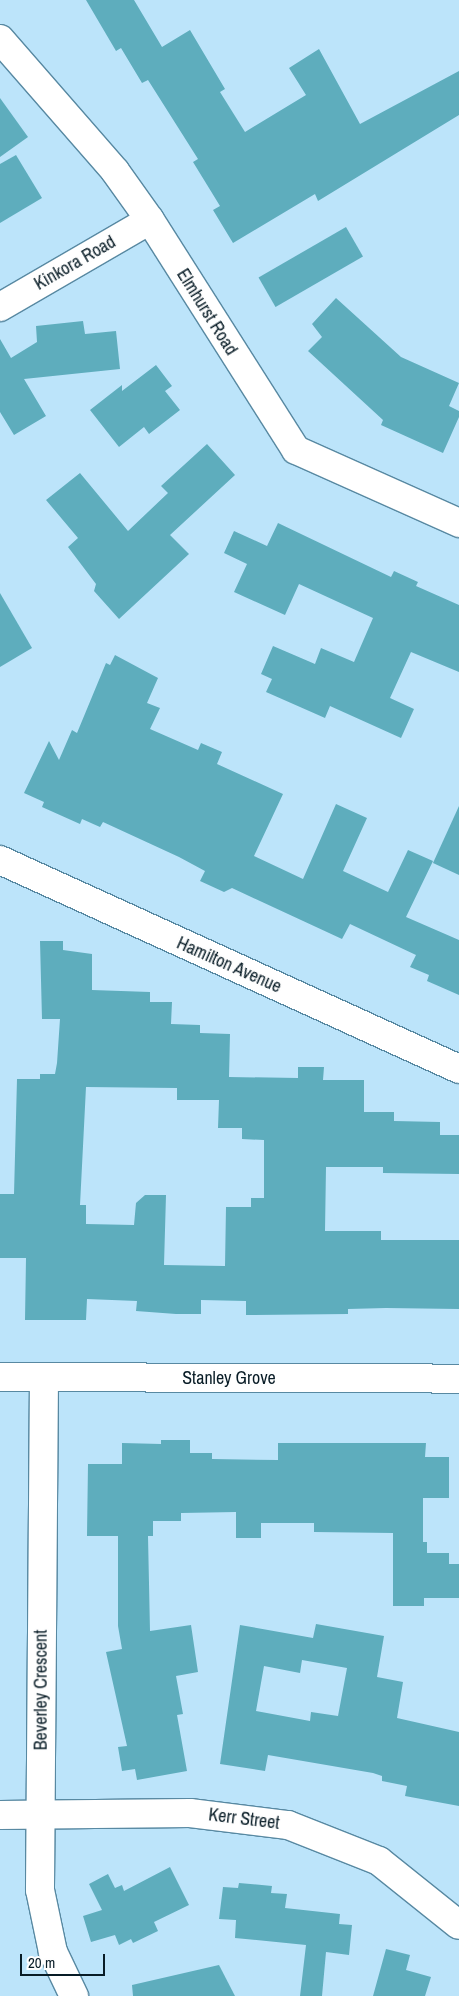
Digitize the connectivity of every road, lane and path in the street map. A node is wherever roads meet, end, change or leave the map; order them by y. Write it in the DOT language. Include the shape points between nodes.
graph roads {
  1 [pos="0,40"];
  2 [pos="150,220"];
  3 [pos="0,307"];
  4 [pos="459,523"];
  5 [pos="0,860"];
  6 [pos="459,1069"];
  7 [pos="0,1376"];
  8 [pos="44,1377"];
  9 [pos="459,1379"];
  10 [pos="40,1814"];
  11 [pos="0,1815"];
  12 [pos="459,1925"];
  13 [pos="74,1996"];
  1 -- 2 [label="street, Elmhurst Road" via="115,172"];
  2 -- 3 [label="street, Kinkora Road"];
  2 -- 4 [label="street, Elmhurst Road" via="296,450"];
  5 -- 6 [label="street, Hamilton Avenue"];
  7 -- 8 [label="street, Stanley Grove"];
  8 -- 9 [label="street, Stanley Grove"];
  8 -- 10 [label="street, Beverley Crescent"];
  10 -- 11 [label="street, Kerr Street"];
  10 -- 12 [label="street, Kerr Street" via="190,1813 288,1825 378,1861"];
  10 -- 13 [label="street, Beverley Crescent" via="40,1890 53,1952"];
}
